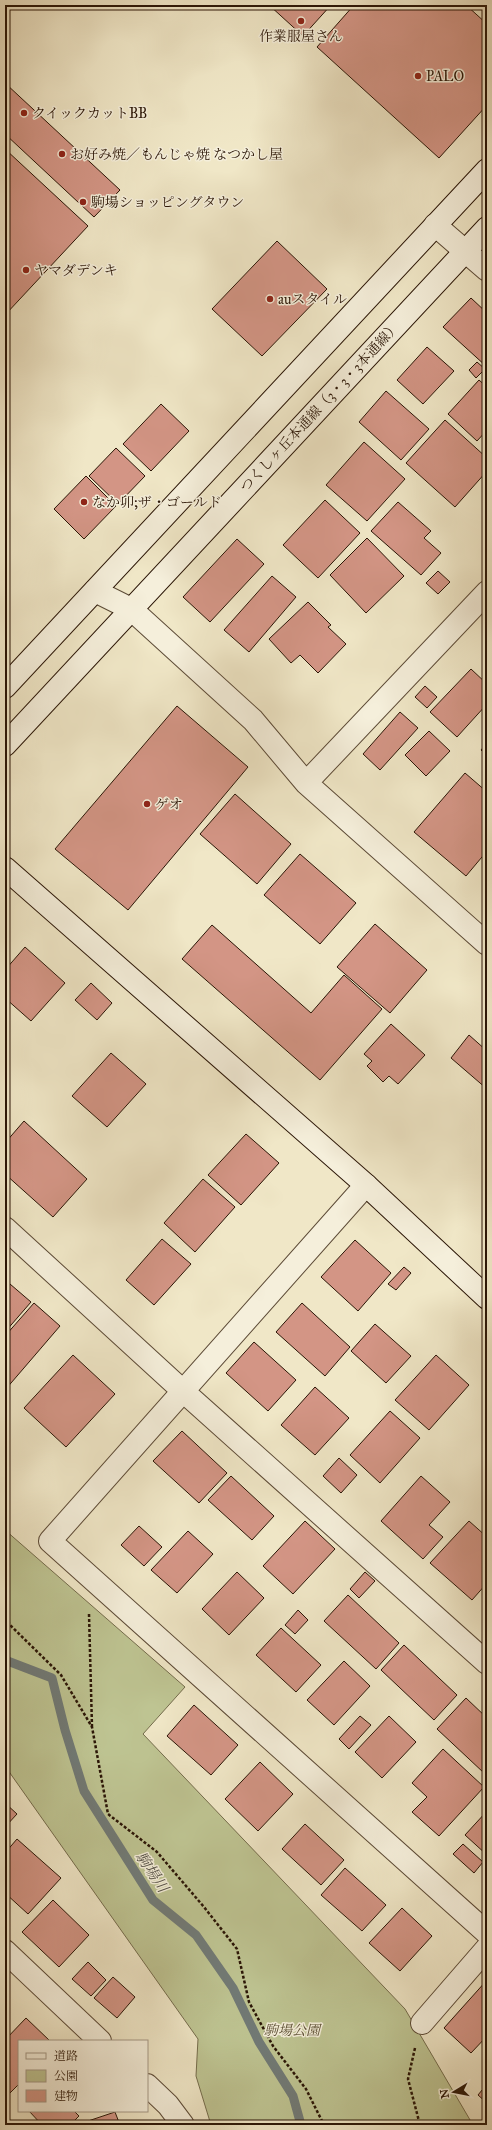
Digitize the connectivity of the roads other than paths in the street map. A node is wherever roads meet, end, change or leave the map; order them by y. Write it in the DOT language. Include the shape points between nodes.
graph roads {
  1 [pos="487,170"];
  2 [pos="435,225"];
  3 [pos="487,228"];
  4 [pos="465,251"];
  5 [pos="487,270"];
  6 [pos="95,591"];
  7 [pos="487,592"];
  8 [pos="131,610"];
  9 [pos="5,687"];
  10 [pos="5,745"];
  11 [pos="306,783"];
  12 [pos="5,868"];
  13 [pos="487,944"];
  14 [pos="366,1185"];
  15 [pos="5,1228"];
  16 [pos="487,1298"];
  17 [pos="184,1392"];
  18 [pos="487,1663"];
  19 [pos="487,1932"];
  20 [pos="487,1948"];
  21 [pos="5,1951"];
  22 [pos="422,2023"];
  23 [pos="99,2040"];
  24 [pos="148,2086"];
  25 [pos="183,2125"];
  1 -- 2 [label="street"];
  2 -- 4 [label="street"];
  2 -- 6 [label="street"];
  3 -- 4 [label="street, つくしヶ丘本通線（3・3・3本通線）"];
  4 -- 5 [label="street"];
  4 -- 8 [label="street, つくしヶ丘本通線（3・3・3本通線）"];
  6 -- 8 [label="street"];
  6 -- 9 [label="street"];
  7 -- 11 [label="street"];
  8 -- 10 [label="street, つくしヶ丘本通線（3・3・3本通線）"];
  8 -- 11 [label="street" via="253,720"];
  11 -- 13 [label="street"];
  12 -- 14 [label="street"];
  14 -- 16 [label="street"];
  14 -- 17 [label="street"];
  15 -- 17 [label="street"];
  17 -- 18 [label="street"];
  17 -- 19 [label="street" via="50,1542"];
  20 -- 22 [label="street"];
  21 -- 23 [label="street"];
  24 -- 25 [label="street" via="168,2105"];
}
